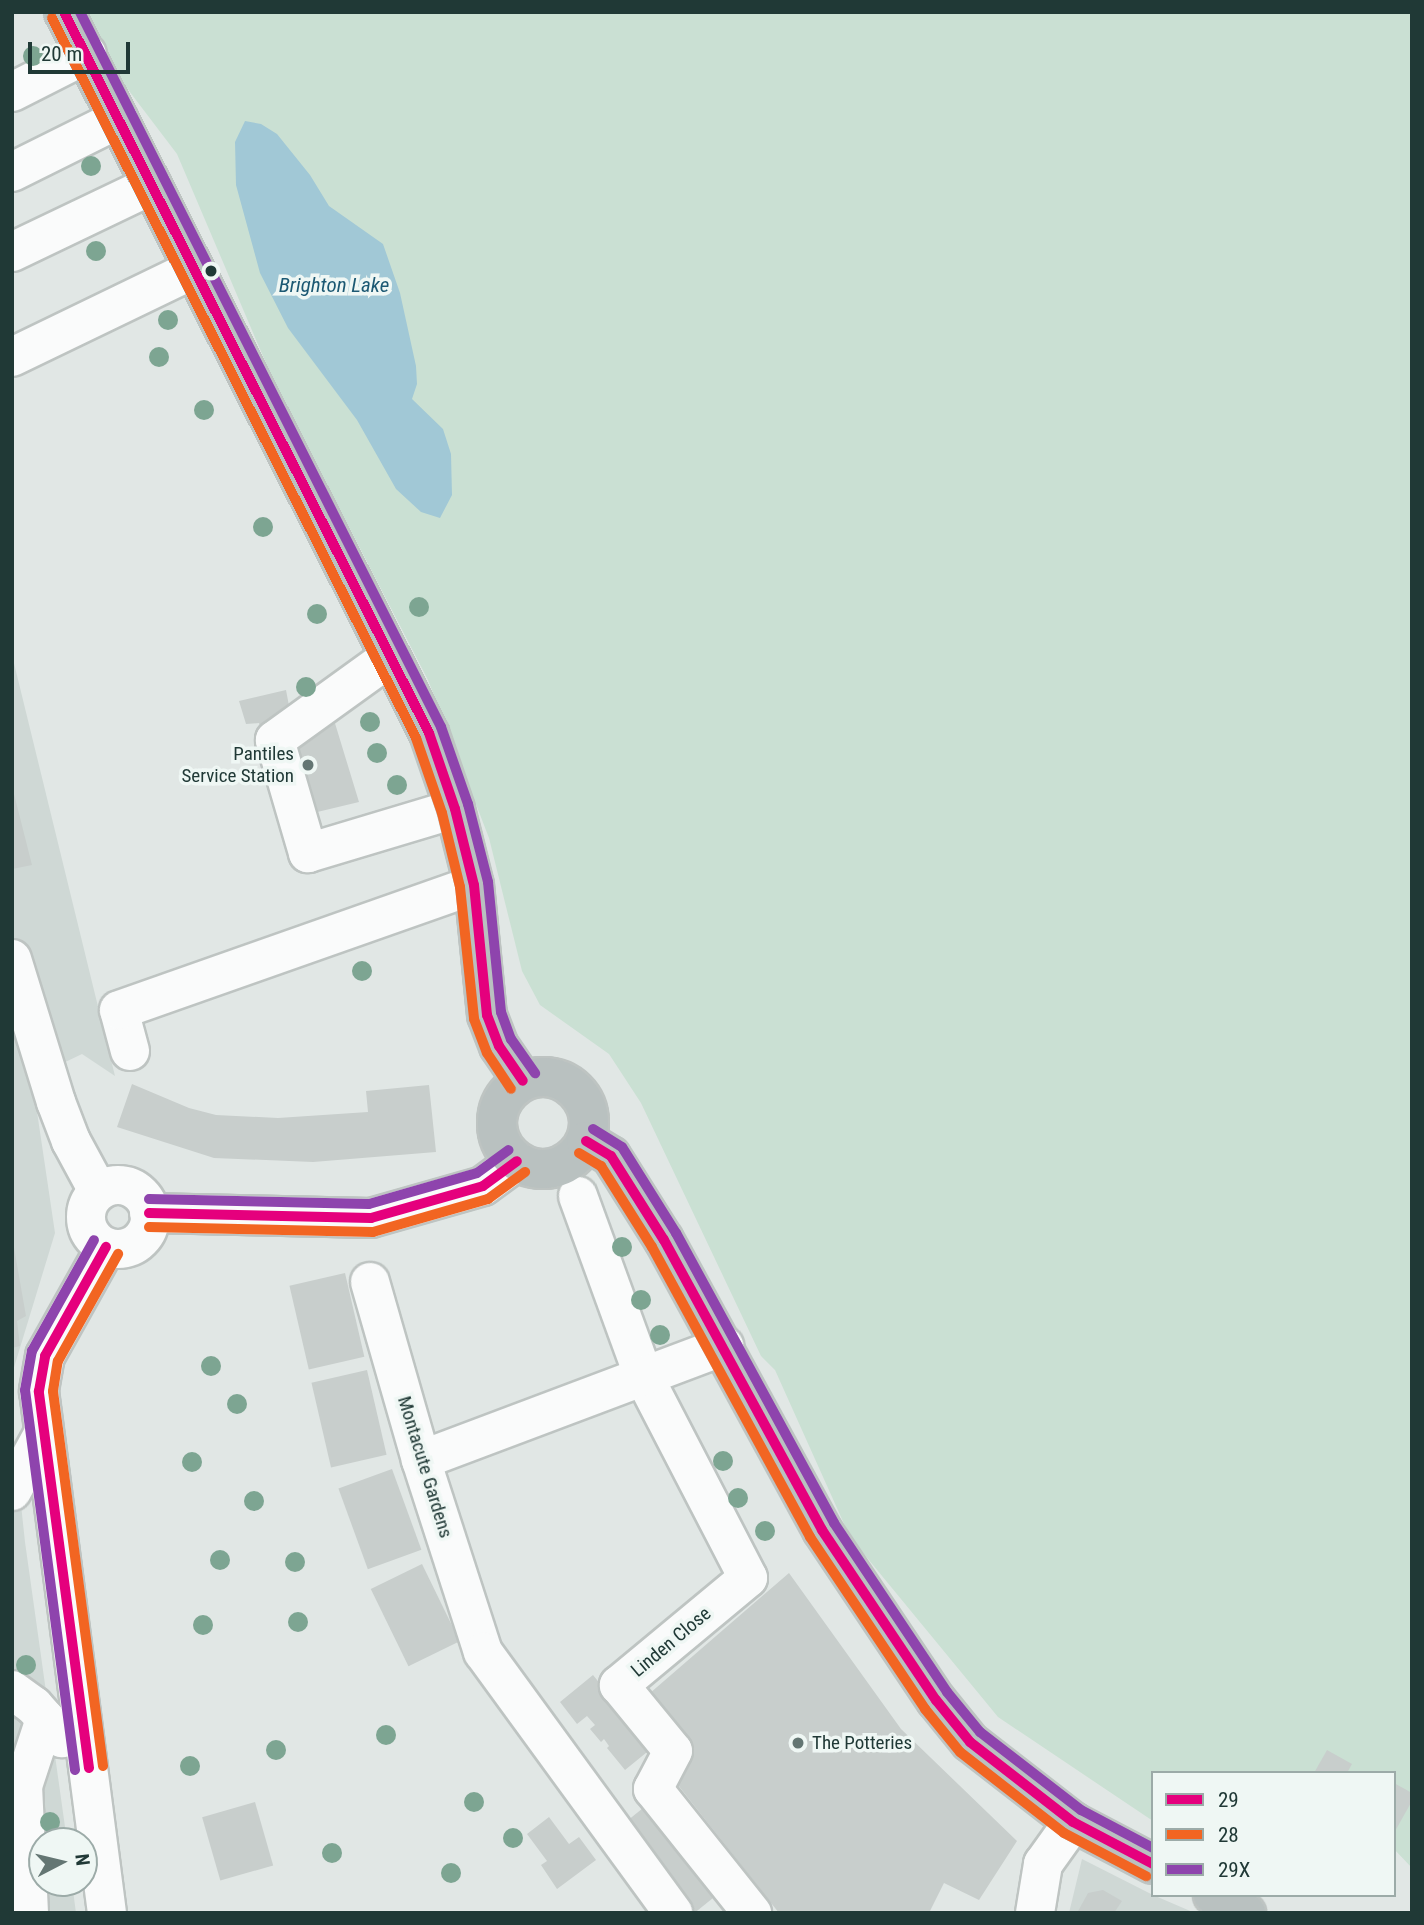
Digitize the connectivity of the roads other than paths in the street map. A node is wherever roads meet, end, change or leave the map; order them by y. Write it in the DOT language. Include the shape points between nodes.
graph roads {
  1 [pos="64,12"];
  2 [pos="87,54"];
  3 [pos="12,92"];
  4 [pos="119,119"];
  5 [pos="12,172"];
  6 [pos="152,185"];
  7 [pos="12,252"];
  8 [pos="194,269"];
  9 [pos="12,357"];
  10 [pos="390,657"];
  11 [pos="455,809"];
  12 [pos="474,885"];
  13 [pos="12,959"];
  14 [pos="21,1010"];
  15 [pos="130,1051"];
  16 [pos="523,1081"];
  17 [pos="586,1142"];
  18 [pos="517,1161"];
  19 [pos="98,1191"];
  20 [pos="578,1196"];
  21 [pos="149,1213"];
  22 [pos="106,1247"];
  23 [pos="370,1282"];
  24 [pos="724,1346"];
  25 [pos="28,1359"];
  26 [pos="644,1377"];
  27 [pos="43,1436"];
  28 [pos="421,1460"];
  29 [pos="12,1492"];
  30 [pos="12,1690"];
  31 [pos="45,1719"];
  32 [pos="89,1768"];
  33 [pos="1073,1822"];
  34 [pos="1151,1863"];
  35 [pos="1217,1897"];
  36 [pos="29,1913"];
  37 [pos="107,1913"];
  38 [pos="673,1913"];
  39 [pos="752,1913"];
  40 [pos="1035,1913"];
  41 [pos="1246,1913"];
  1 -- 2 [label="highway"];
  2 -- 3 [label="street"];
  2 -- 4 [label="highway"];
  4 -- 5 [label="street"];
  4 -- 6 [label="highway"];
  6 -- 7 [label="street"];
  6 -- 8 [label="highway"];
  8 -- 9 [label="street"];
  8 -- 10 [label="highway"];
  10 -- 11 [label="highway" via="429,733"];
  10 -- 11 [label="street" via="275,740 308,853"];
  11 -- 12 [label="highway"];
  12 -- 15 [label="street" via="120,1010"];
  12 -- 16 [label="highway" via="487,1015 499,1046"];
  13 -- 14 [label="street"];
  14 -- 19 [label="street" via="71,1141"];
  16 -- 17 [label="highway" via="555,1078 575,1090 588,1110"];
  16 -- 18 [label="highway" via="511,1089 498,1114 501,1140"];
  17 -- 18 [label="highway" via="577,1156 549,1169"];
  17 -- 24 [label="highway" via="611,1156"];
  18 -- 21 [label="street" via="483,1186 371,1218"];
  19 -- 21 [label="street" via="120,1185 130,1188 140,1193"];
  19 -- 22 [label="street" via="87,1207 87,1226 90,1235"];
  20 -- 26 [label="street"];
  21 -- 22 [label="street" via="149,1224 137,1243"];
  22 -- 25 [label="street"];
  23 -- 28 [label="street, Montacute Gardens"];
  24 -- 26 [label="street"];
  24 -- 33 [label="highway" via="822,1530 936,1700 970,1741"];
  25 -- 27 [label="street" via="39,1391"];
  26 -- 28 [label="street"];
  26 -- 39 [label="street, Linden Close" via="748,1578 620,1685 673,1751 653,1789"];
  27 -- 29 [label="street"];
  27 -- 32 [label="street"];
  28 -- 38 [label="street, Montacute Gardens" via="483,1652"];
  30 -- 31 [label="street"];
  31 -- 32 [label="street"];
  31 -- 36 [label="street" via="23,1786"];
  32 -- 37 [label="street"];
  33 -- 34 [label="highway"];
  33 -- 40 [label="street" via="1043,1864"];
  35 -- 41 [label="highway"];
}
